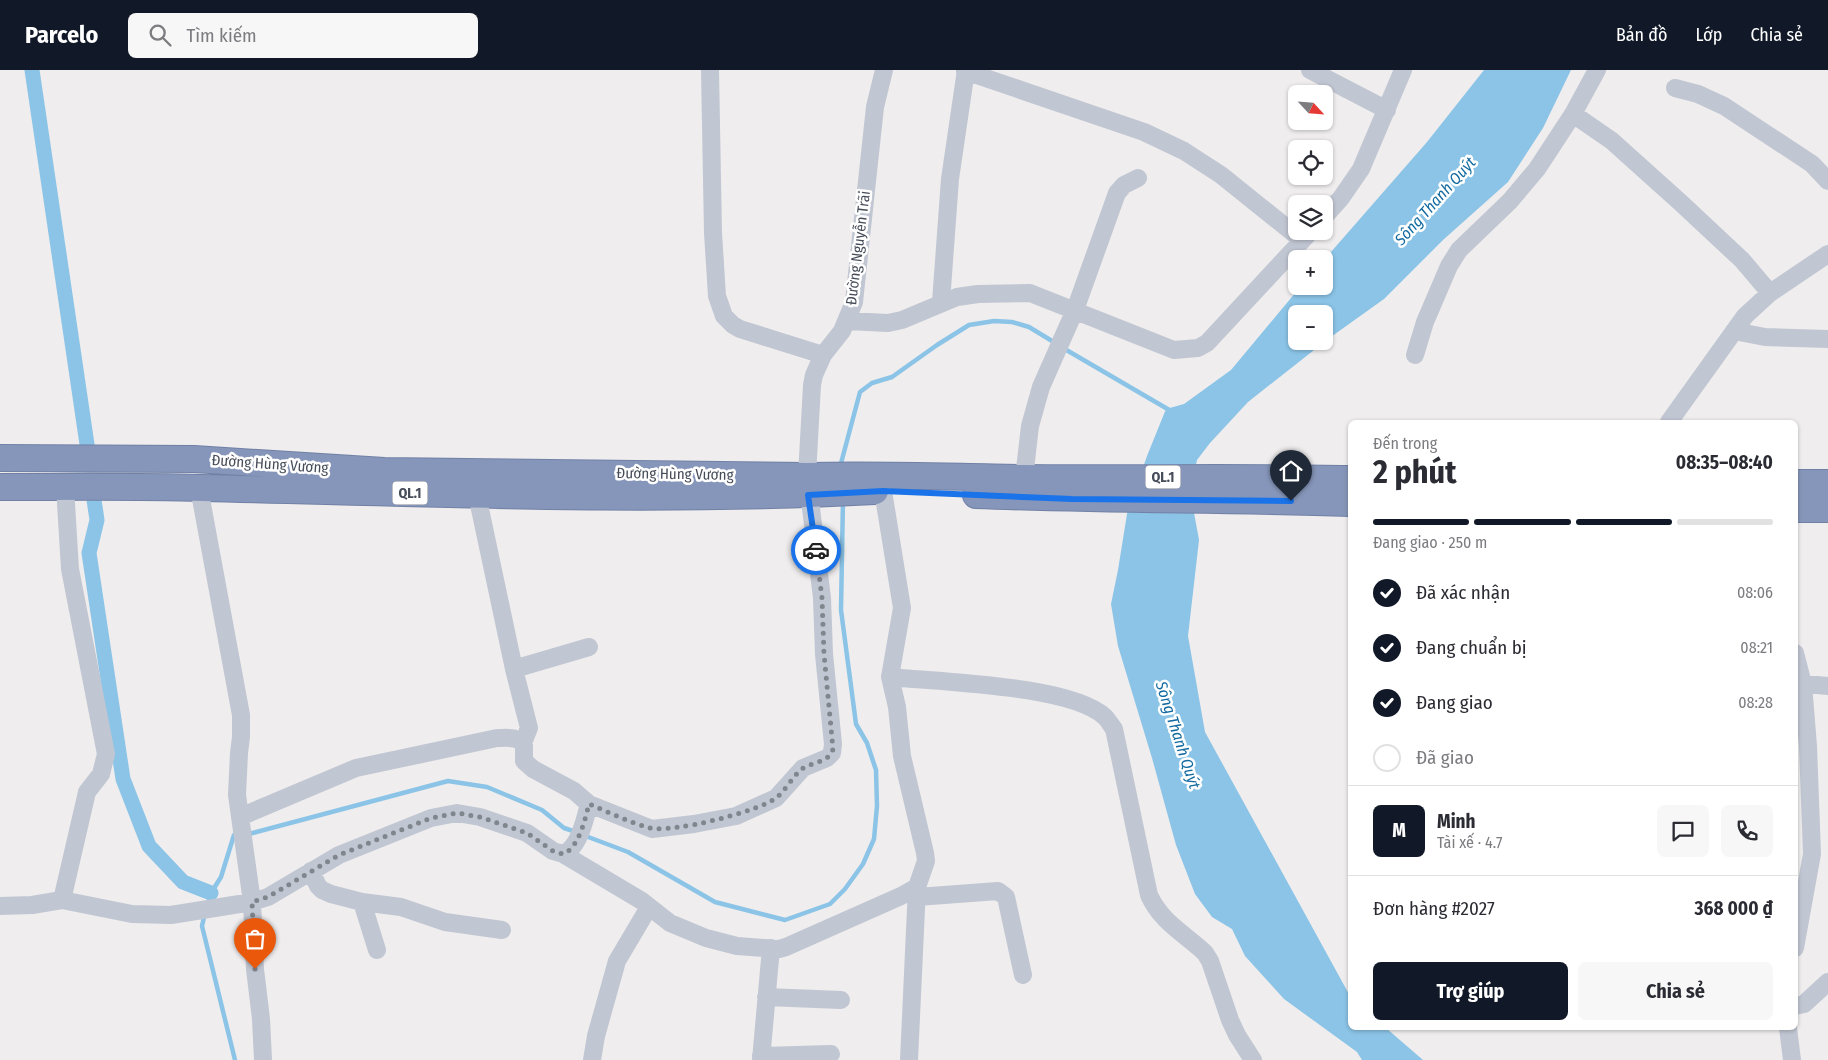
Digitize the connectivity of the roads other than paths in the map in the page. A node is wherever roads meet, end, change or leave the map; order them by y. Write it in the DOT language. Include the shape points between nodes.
graph roads {
  1 [pos="710,70"];
  2 [pos="884,70"];
  3 [pos="966,70"];
  4 [pos="1310,70"];
  5 [pos="1403,70"];
  6 [pos="1597,70"];
  7 [pos="1675,88"];
  8 [pos="1387,110"];
  9 [pos="1573,114"];
  10 [pos="1138,178"];
  11 [pos="1828,180"];
  12 [pos="1333,207"];
  13 [pos="1288,223"];
  14 [pos="1302,240"];
  15 [pos="1828,254"];
  16 [pos="1770,293"];
  17 [pos="941,302"];
  18 [pos="1075,310"];
  19 [pos="847,321"];
  20 [pos="1734,331"];
  21 [pos="1828,338"];
  22 [pos="823,355"];
  23 [pos="1414,355"];
  24 [pos="1670,420"];
  25 [pos="0,458"];
  26 [pos="1024,478"];
  27 [pos="1348,479"];
  28 [pos="1798,483"];
  29 [pos="1828,483"];
  30 [pos="0,486"];
  31 [pos="869,486"];
  32 [pos="65,487"];
  33 [pos="199,488"];
  34 [pos="812,488"];
  35 [pos="1073,488"];
  36 [pos="1251,488"];
  37 [pos="477,495"];
  38 [pos="1348,504"];
  39 [pos="1798,509"];
  40 [pos="1828,509"];
  41 [pos="589,646"];
  42 [pos="514,669"];
  43 [pos="890,677"];
  44 [pos="1799,684"];
  45 [pos="1828,686"];
  46 [pos="523,743"];
  47 [pos="589,804"];
  48 [pos="242,829"];
  49 [pos="563,854"];
  50 [pos="311,871"];
  51 [pos="917,892"];
  52 [pos="62,900"];
  53 [pos="252,902"];
  54 [pos="362,902"];
  55 [pos="0,906"];
  56 [pos="649,907"];
  57 [pos="502,930"];
  58 [pos="1798,931"];
  59 [pos="771,948"];
  60 [pos="377,950"];
  61 [pos="1023,975"];
  62 [pos="1828,982"];
  63 [pos="766,997"];
  64 [pos="841,1000"];
  65 [pos="1798,1005"];
  66 [pos="1788,1030"];
  67 [pos="830,1054"];
  68 [pos="761,1058"];
  69 [pos="262,1060"];
  70 [pos="592,1060"];
  71 [pos="908,1060"];
  72 [pos="1253,1060"];
  73 [pos="1792,1060"];
  1 -- 22 [label="street" via="717,296 724,316 740,329"];
  2 -- 19 [label="street, Đường Nguyễn Trãi" via="875,107 854,302"];
  3 -- 13 [label="street" via="1144,132 1184,151"];
  3 -- 17 [label="street" via="950,179"];
  4 -- 8 [label="street"];
  5 -- 8 [label="street"];
  6 -- 9 [label="street"];
  7 -- 11 [label="street" via="1724,106 1812,164"];
  8 -- 12 [label="street" via="1361,169"];
  9 -- 16 [label="street" via="1612,141 1681,203 1742,260"];
  9 -- 23 [label="street" via="1537,168 1510,201 1459,250 1424,322"];
  10 -- 18 [label="street" via="1117,193"];
  14 -- 18 [label="street" via="1207,343 1198,348 1174,350"];
  15 -- 16 [label="street"];
  16 -- 20 [label="street"];
  17 -- 18 [label="street" via="978,294 1030,293"];
  17 -- 19 [label="street" via="888,323"];
  18 -- 26 [label="street" via="1034,408"];
  19 -- 22 [label="street, Đường Nguyễn Trãi"];
  20 -- 21 [label="street" via="1766,337"];
  20 -- 24 [label="street"];
  22 -- 34 [label="street, Đường Nguyễn Trãi" via="812,385"];
  25 -- 34 [label="highway, Đường Hùng Vương / QL.1" via="194,459 384,471"];
  26 -- 31 [label="highway, Đường Hùng Vương / QL.1"];
  26 -- 35 [label="highway, Đường Hùng Vương / QL.1"];
  27 -- 36 [label="highway, Đường Hùng Vương / QL.1"];
  28 -- 29 [label="highway"];
  30 -- 32 [label="highway, Đường Hùng Vương / QL.1"];
  31 -- 34 [label="highway, Đường Hùng Vương / QL.1"];
  31 -- 35 [label="highway, Đường Hùng Vương / QL.1"];
  31 -- 43 [label="street" via="902,608"];
  32 -- 33 [label="highway, Đường Hùng Vương / QL.1"];
  32 -- 52 [label="street" via="70,569 106,754 101,774 87,792"];
  33 -- 37 [label="highway, Đường Hùng Vương / QL.1"];
  33 -- 48 [label="street" via="241,715 237,795"];
  34 -- 37 [label="highway, Đường Hùng Vương / QL.1" via="707,497"];
  34 -- 47 [label="street, Đường Nguyễn Trãi" via="832,753 803,768 776,798 736,816 652,828"];
  35 -- 36 [label="highway, Đường Hùng Vương / QL.1"];
  36 -- 38 [label="highway, Đường Hùng Vương / QL.1"];
  37 -- 42 [label="street"];
  39 -- 40 [label="highway"];
  41 -- 42 [label="street"];
  42 -- 46 [label="street" via="529,728"];
  43 -- 51 [label="street" via="902,756 926,853"];
  43 -- 72 [label="street" via="1046,693 1092,708 1105,717 1114,729 1152,901 1164,920 1210,961 1237,1035"];
  44 -- 45 [label="street"];
  44 -- 58 [label="street" via="1808,746 1812,854"];
  46 -- 47 [label="street" via="523,757 528,765 574,791"];
  46 -- 48 [label="street" via="515,738 497,738 356,768"];
  47 -- 49 [label="street" via="572,848"];
  48 -- 53 [label="street"];
  49 -- 50 [label="street" via="527,833 457,813 431,818 339,855"];
  49 -- 56 [label="street"];
  50 -- 53 [label="street" via="268,897"];
  50 -- 54 [label="street" via="322,890"];
  51 -- 59 [label="street" via="900,896 786,947"];
  51 -- 61 [label="street" via="1002,892 1006,897"];
  51 -- 71 [label="street"];
  52 -- 53 [label="street" via="132,914 171,914"];
  52 -- 55 [label="street"];
  53 -- 69 [label="street"];
  54 -- 57 [label="street" via="401,907 450,923"];
  54 -- 60 [label="street"];
  56 -- 59 [label="street" via="670,923 706,938 736,946"];
  56 -- 70 [label="street" via="617,961"];
  59 -- 63 [label="street"];
  62 -- 65 [label="street" via="1804,1004"];
  63 -- 64 [label="street"];
  63 -- 68 [label="street"];
  66 -- 73 [label="street"];
  67 -- 68 [label="street"];
}
